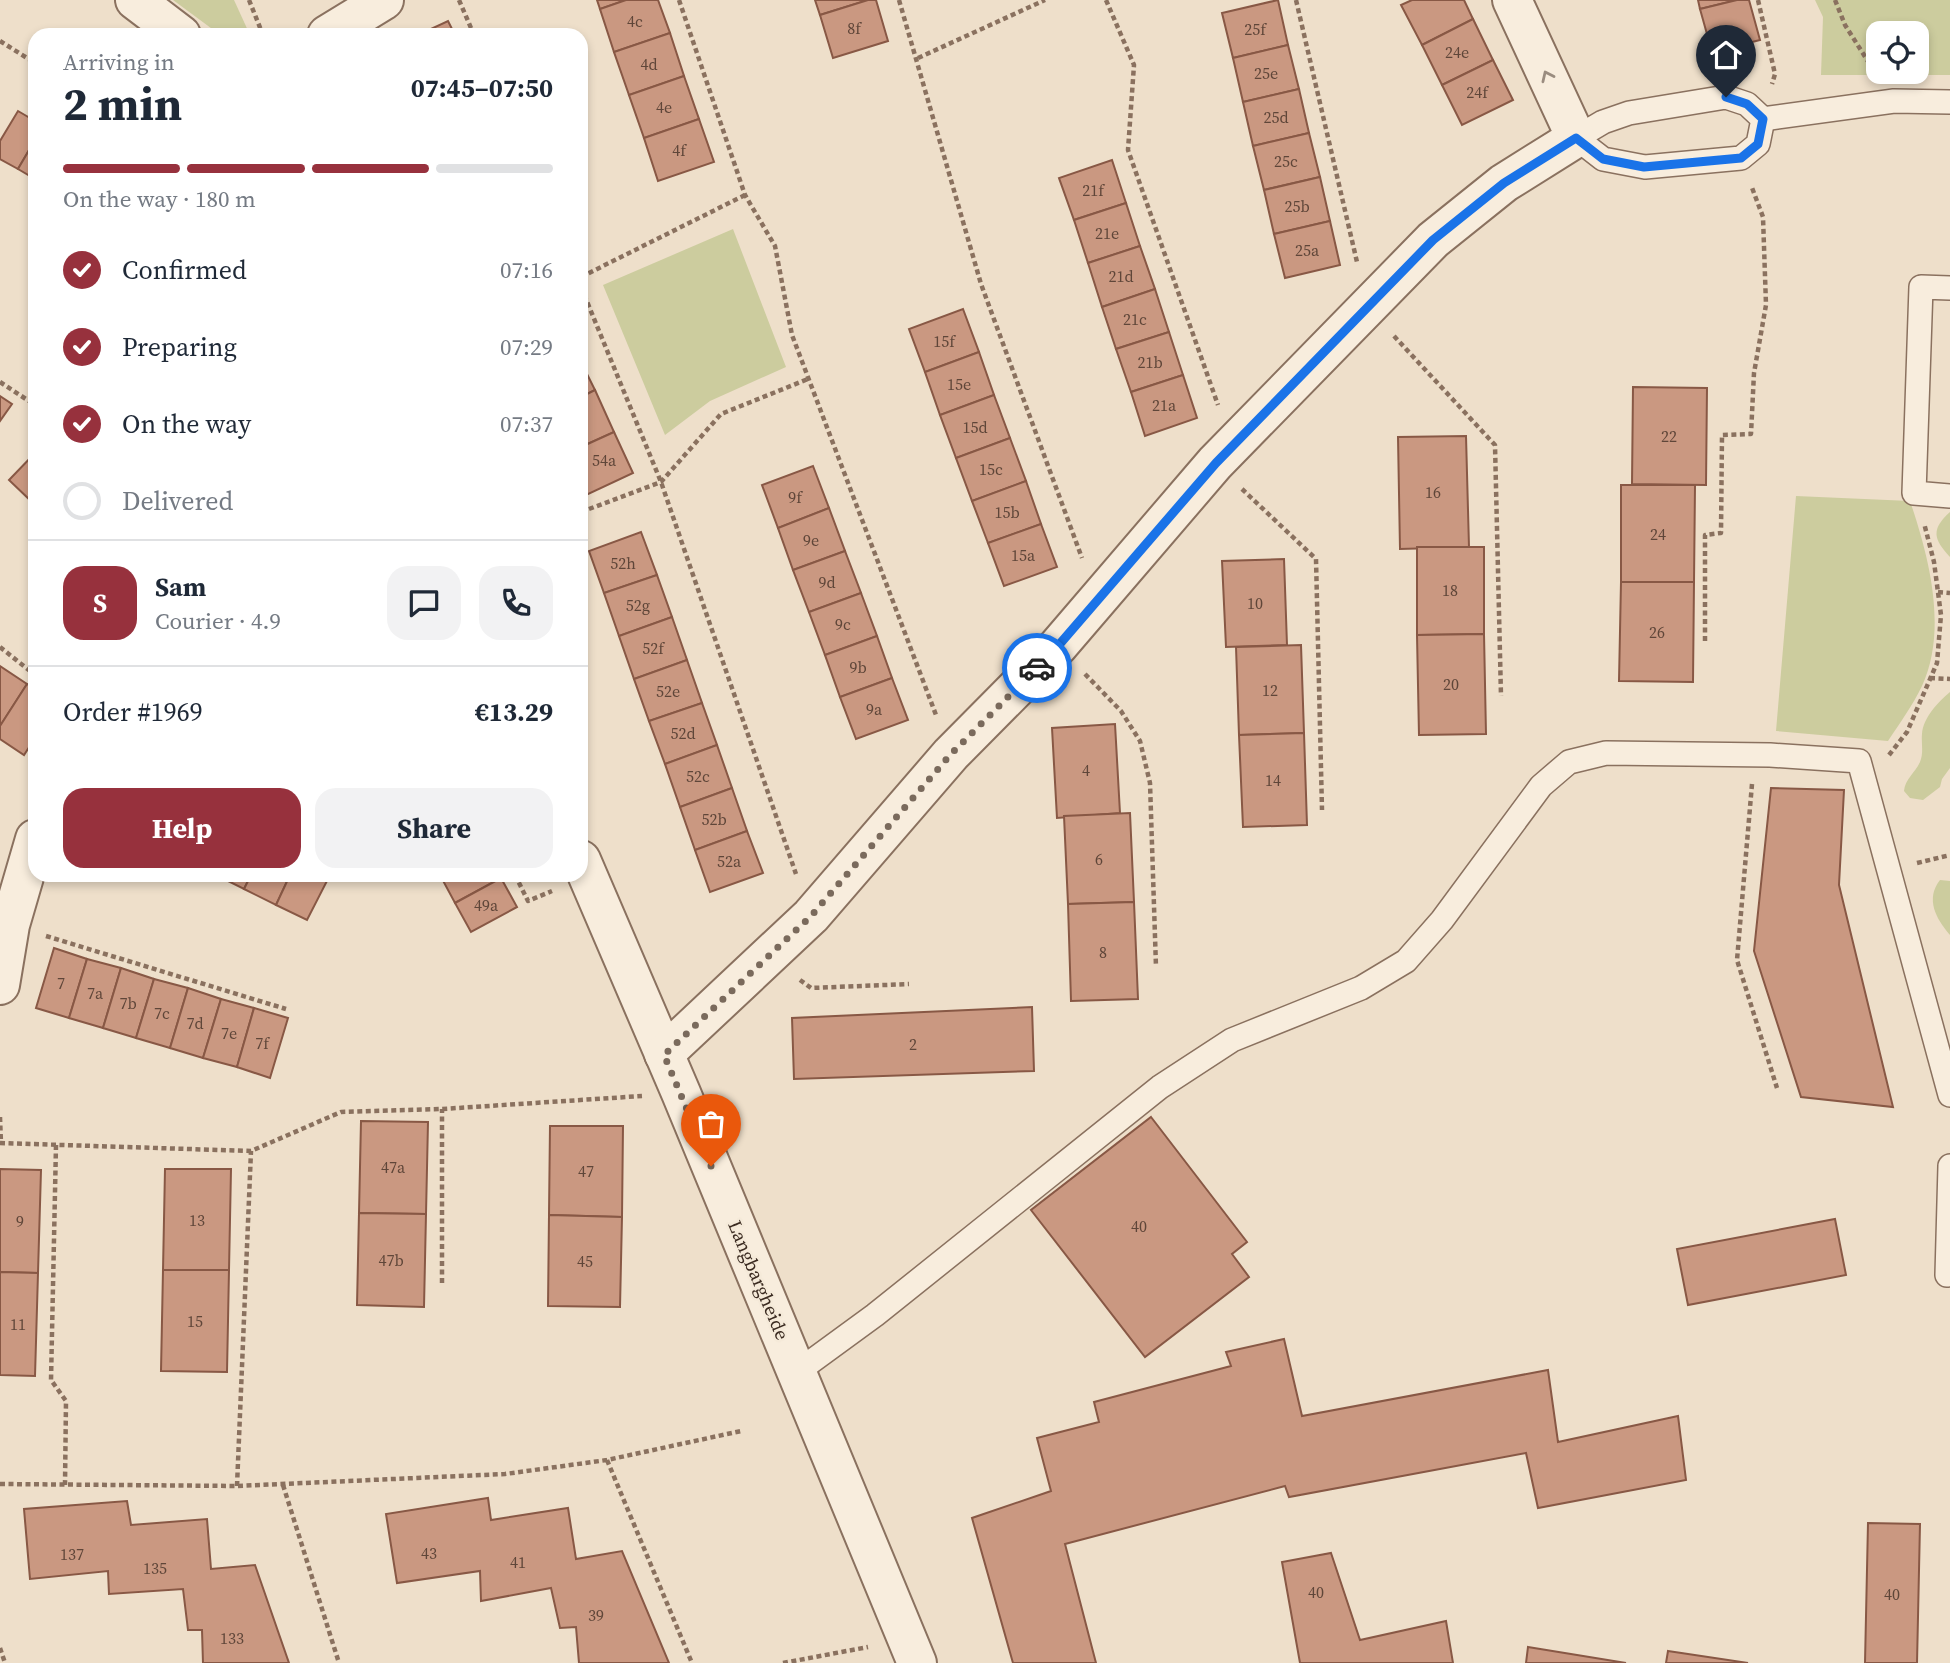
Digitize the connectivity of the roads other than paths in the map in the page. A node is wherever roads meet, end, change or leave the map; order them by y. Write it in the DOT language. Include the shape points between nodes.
graph roads {
  1 [pos="135,0"];
  2 [pos="384,0"];
  3 [pos="1512,0"];
  4 [pos="172,28"];
  5 [pos="338,28"];
  6 [pos="1950,102"];
  7 [pos="1763,119"];
  8 [pos="1576,138"];
  9 [pos="1950,288"];
  10 [pos="1950,496"];
  11 [pos="28,863"];
  12 [pos="588,875"];
  13 [pos="0,985"];
  14 [pos="664,1055"];
  15 [pos="1950,1095"];
  16 [pos="1950,1166"];
  17 [pos="1947,1275"];
  18 [pos="797,1372"];
  19 [pos="913,1652"];
  1 -- 4 [label="street"];
  2 -- 5 [label="street"];
  8 -- 3 [label="street, one-way"];
  6 -- 7 [label="lane" via="1894,101"];
  7 -- 8 [label="lane" via="1747,104 1726,97 1629,113"];
  7 -- 8 [label="lane" via="1758,144 1741,158 1644,167 1603,159"];
  8 -- 14 [label="street" via="1494,191 1433,240 1224,454 1058,646 951,754 811,916"];
  9 -- 10 [label="lane" via="1921,287 1914,494"];
  11 -- 13 [label="street" via="10,925"];
  12 -- 14 [label="street, Langbargheide"];
  14 -- 18 [label="street, Langbargheide"];
  15 -- 18 [label="lane" via="1859,761 1606,753 1569,762 1541,786 1406,961 1361,988 1232,1040 1160,1087"];
  16 -- 17 [label="lane"];
  18 -- 19 [label="street, Langbargheide"];
}
